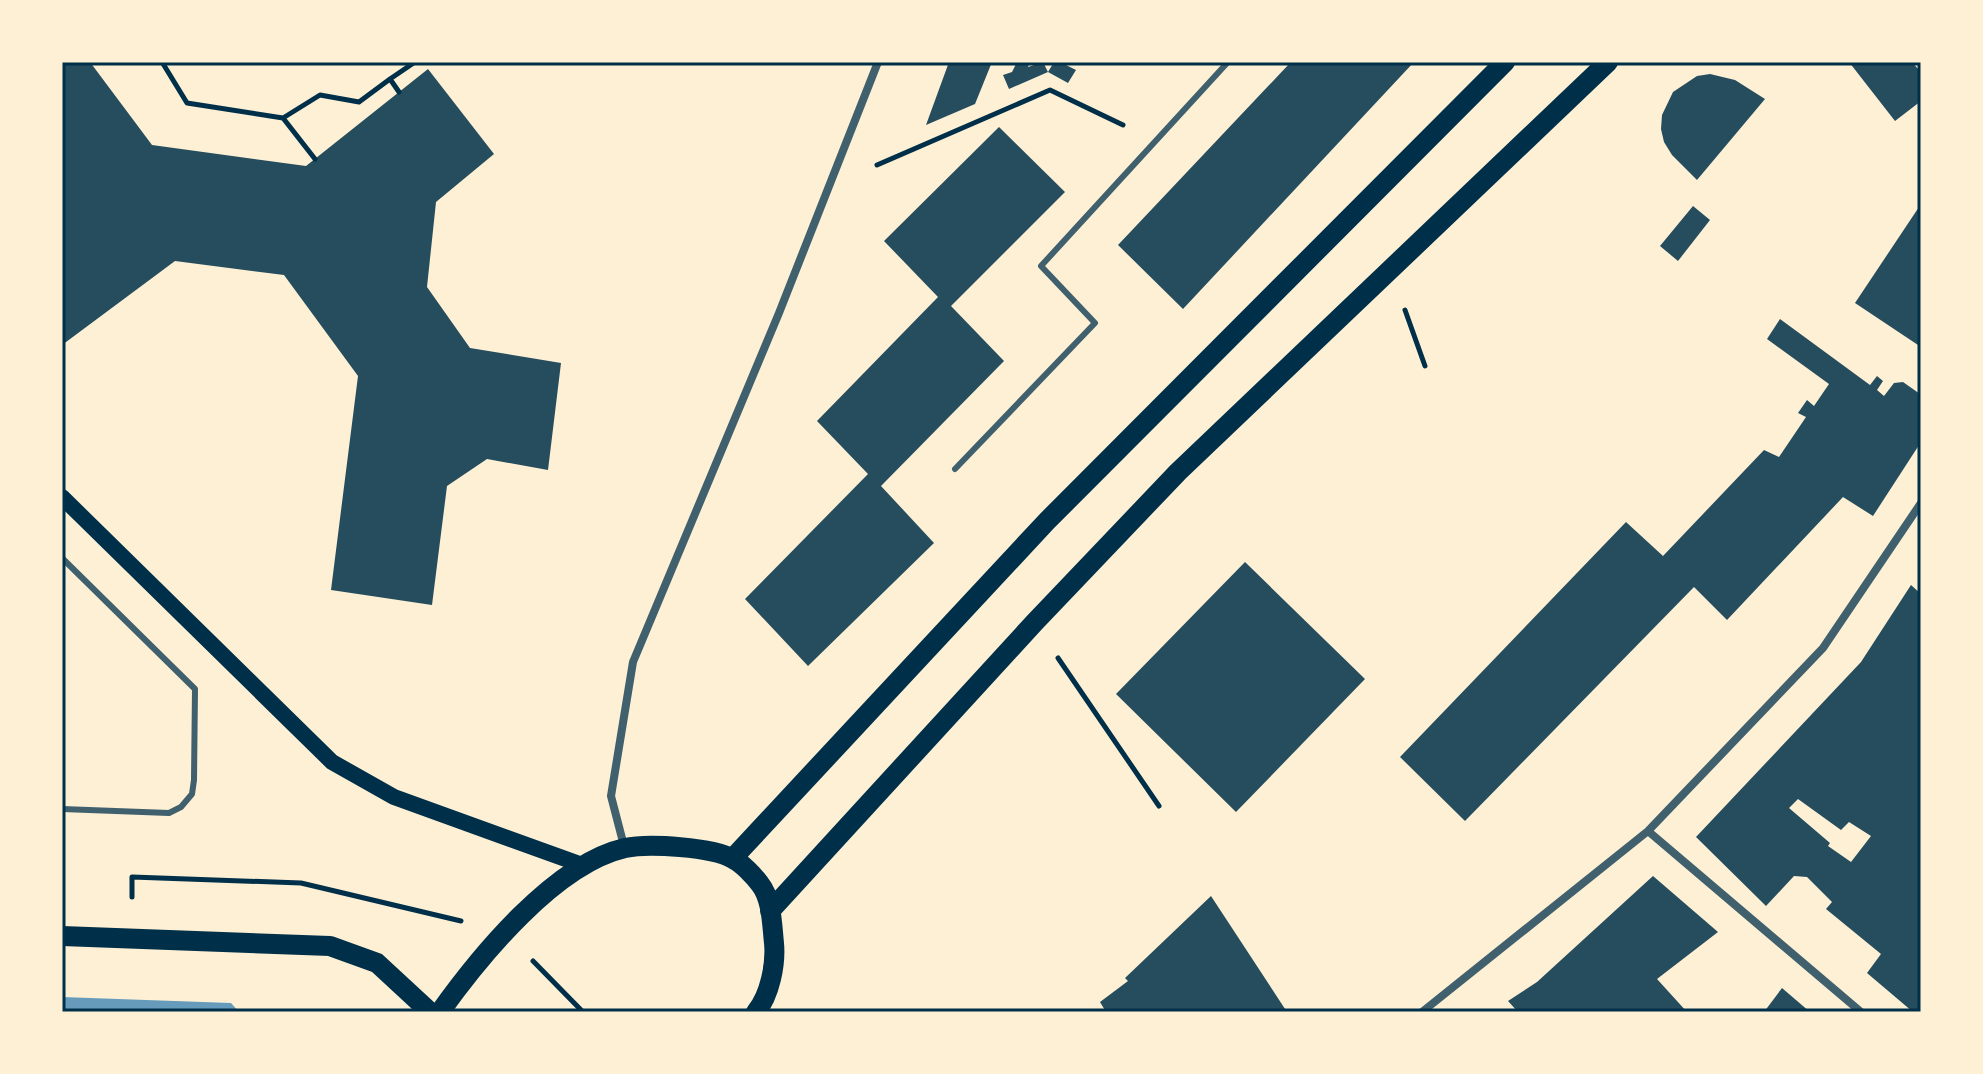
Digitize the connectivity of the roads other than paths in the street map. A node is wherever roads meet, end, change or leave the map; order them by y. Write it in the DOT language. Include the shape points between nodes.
graph roads {
  1 [pos="878,62"];
  2 [pos="1228,62"];
  3 [pos="1505,62"];
  4 [pos="1608,62"];
  5 [pos="955,469"];
  6 [pos="62,497"];
  7 [pos="1921,503"];
  8 [pos="62,558"];
  9 [pos="62,809"];
  10 [pos="1648,831"];
  11 [pos="625,848"];
  12 [pos="733,858"];
  13 [pos="585,866"];
  14 [pos="770,911"];
  15 [pos="62,936"];
  16 [pos="764,1009"];
  17 [pos="430,1012"];
  18 [pos="440,1012"];
  19 [pos="1422,1012"];
  20 [pos="1861,1012"];
  1 -- 11 [label="street" via="633,662 611,796"];
  2 -- 5 [label="lane" via="1041,266 1095,323"];
  3 -- 12 [label="main road" via="1047,521"];
  4 -- 14 [label="main road" via="1178,472"];
  6 -- 13 [label="main road" via="332,762 394,797"];
  7 -- 10 [label="street" via="1823,648"];
  8 -- 9 [label="lane" via="195,689 192,794 181,807 169,813"];
  10 -- 19 [label="street"];
  10 -- 20 [label="street"];
  11 -- 12 [label="main road" via="679,845"];
  11 -- 13 [label="main road"];
  12 -- 14 [label="main road" via="762,885"];
  13 -- 18 [label="main road" via="503,931"];
  14 -- 16 [label="main road" via="775,958"];
  15 -- 17 [label="main road" via="330,946 377,963"];
}
